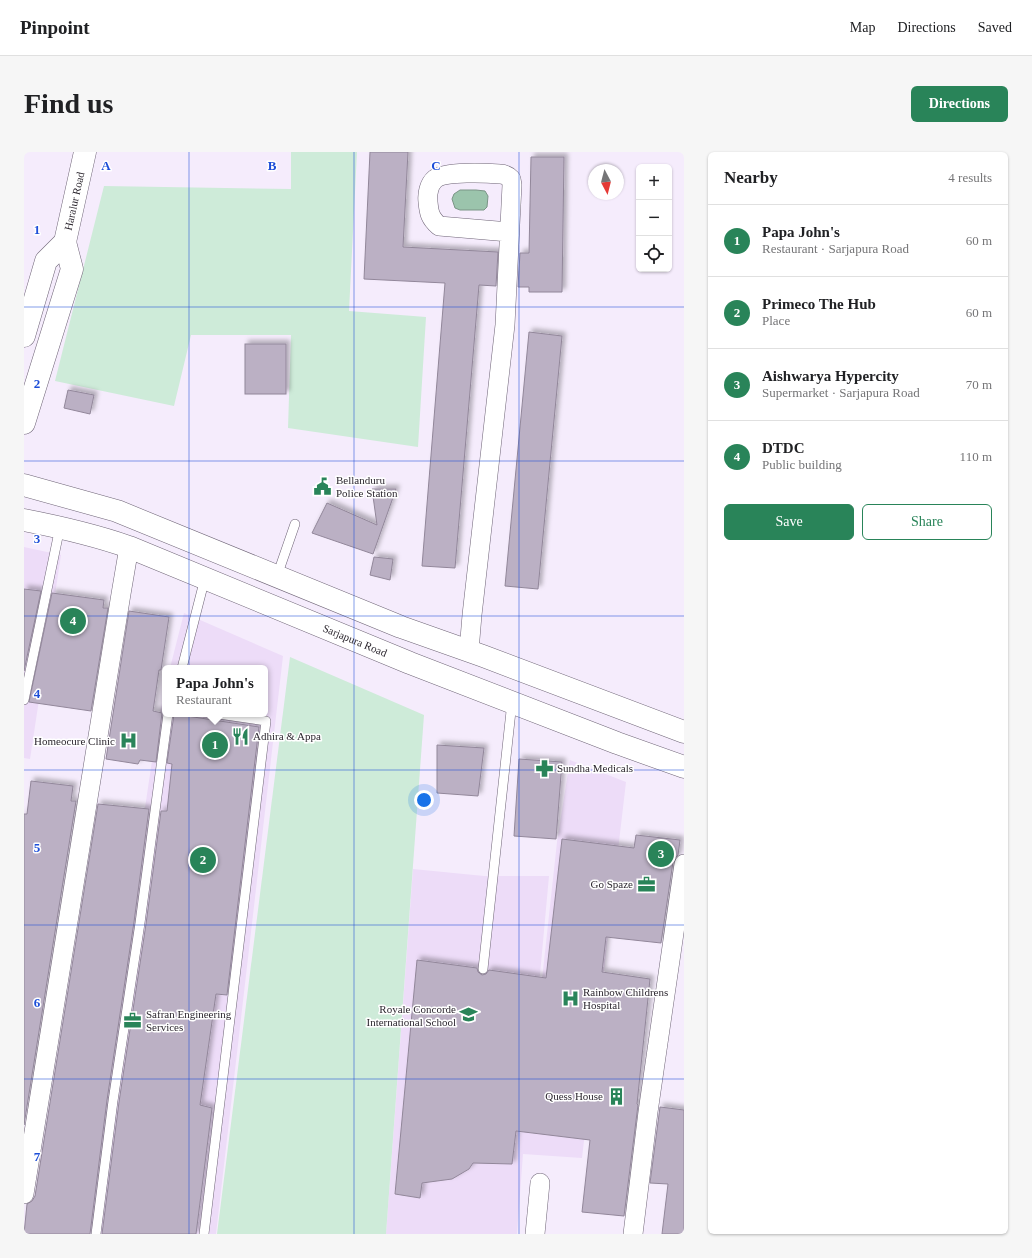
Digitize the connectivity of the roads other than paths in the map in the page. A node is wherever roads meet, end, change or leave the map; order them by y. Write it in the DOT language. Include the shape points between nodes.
graph roads {
  1 [pos="85,152"];
  2 [pos="509,232"];
  3 [pos="65,242"];
  4 [pos="24,336"];
  5 [pos="24,423"];
  6 [pos="27,482"];
  7 [pos="24,520"];
  8 [pos="295,524"];
  9 [pos="60,527"];
  10 [pos="130,547"];
  11 [pos="277,576"];
  12 [pos="205,578"];
  13 [pos="470,651"];
  14 [pos="183,665"];
  15 [pos="24,700"];
  16 [pos="512,702"];
  17 [pos="168,717"];
  18 [pos="239,717"];
  19 [pos="684,732"];
  20 [pos="684,767"];
  21 [pos="684,864"];
  22 [pos="483,969"];
  23 [pos="540,1183"];
  24 [pos="24,1194"];
  25 [pos="96,1234"];
  26 [pos="204,1234"];
  27 [pos="535,1234"];
  28 [pos="633,1234"];
  1 -- 3 [label="main road, Haralur Road"];
  2 -- 2 [label="street" via="512,184 508,176 452,174 436,178 430,184 427,196 429,213 440,226"];
  2 -- 13 [label="street" via="506,325"];
  3 -- 4 [label="main road, Haralur Road" via="46,261"];
  3 -- 5 [label="main road" via="72,269"];
  6 -- 11 [label="main road" via="117,510"];
  7 -- 9 [label="main road, Sarjapura Road"];
  8 -- 11 [label="lane"];
  9 -- 10 [label="main road, Sarjapura Road" via="99,536"];
  9 -- 15 [label="lane"];
  10 -- 12 [label="main road, Sarjapura Road"];
  10 -- 24 [label="street"];
  11 -- 13 [label="main road" via="401,627"];
  12 -- 14 [label="lane"];
  12 -- 16 [label="main road, Sarjapura Road"];
  13 -- 19 [label="main road"];
  16 -- 20 [label="main road, Sarjapura Road"];
  16 -- 22 [label="lane"];
  17 -- 25 [label="lane"];
  18 -- 26 [label="lane" via="266,721"];
  21 -- 28 [label="street"];
  23 -- 27 [label="street"];
}
